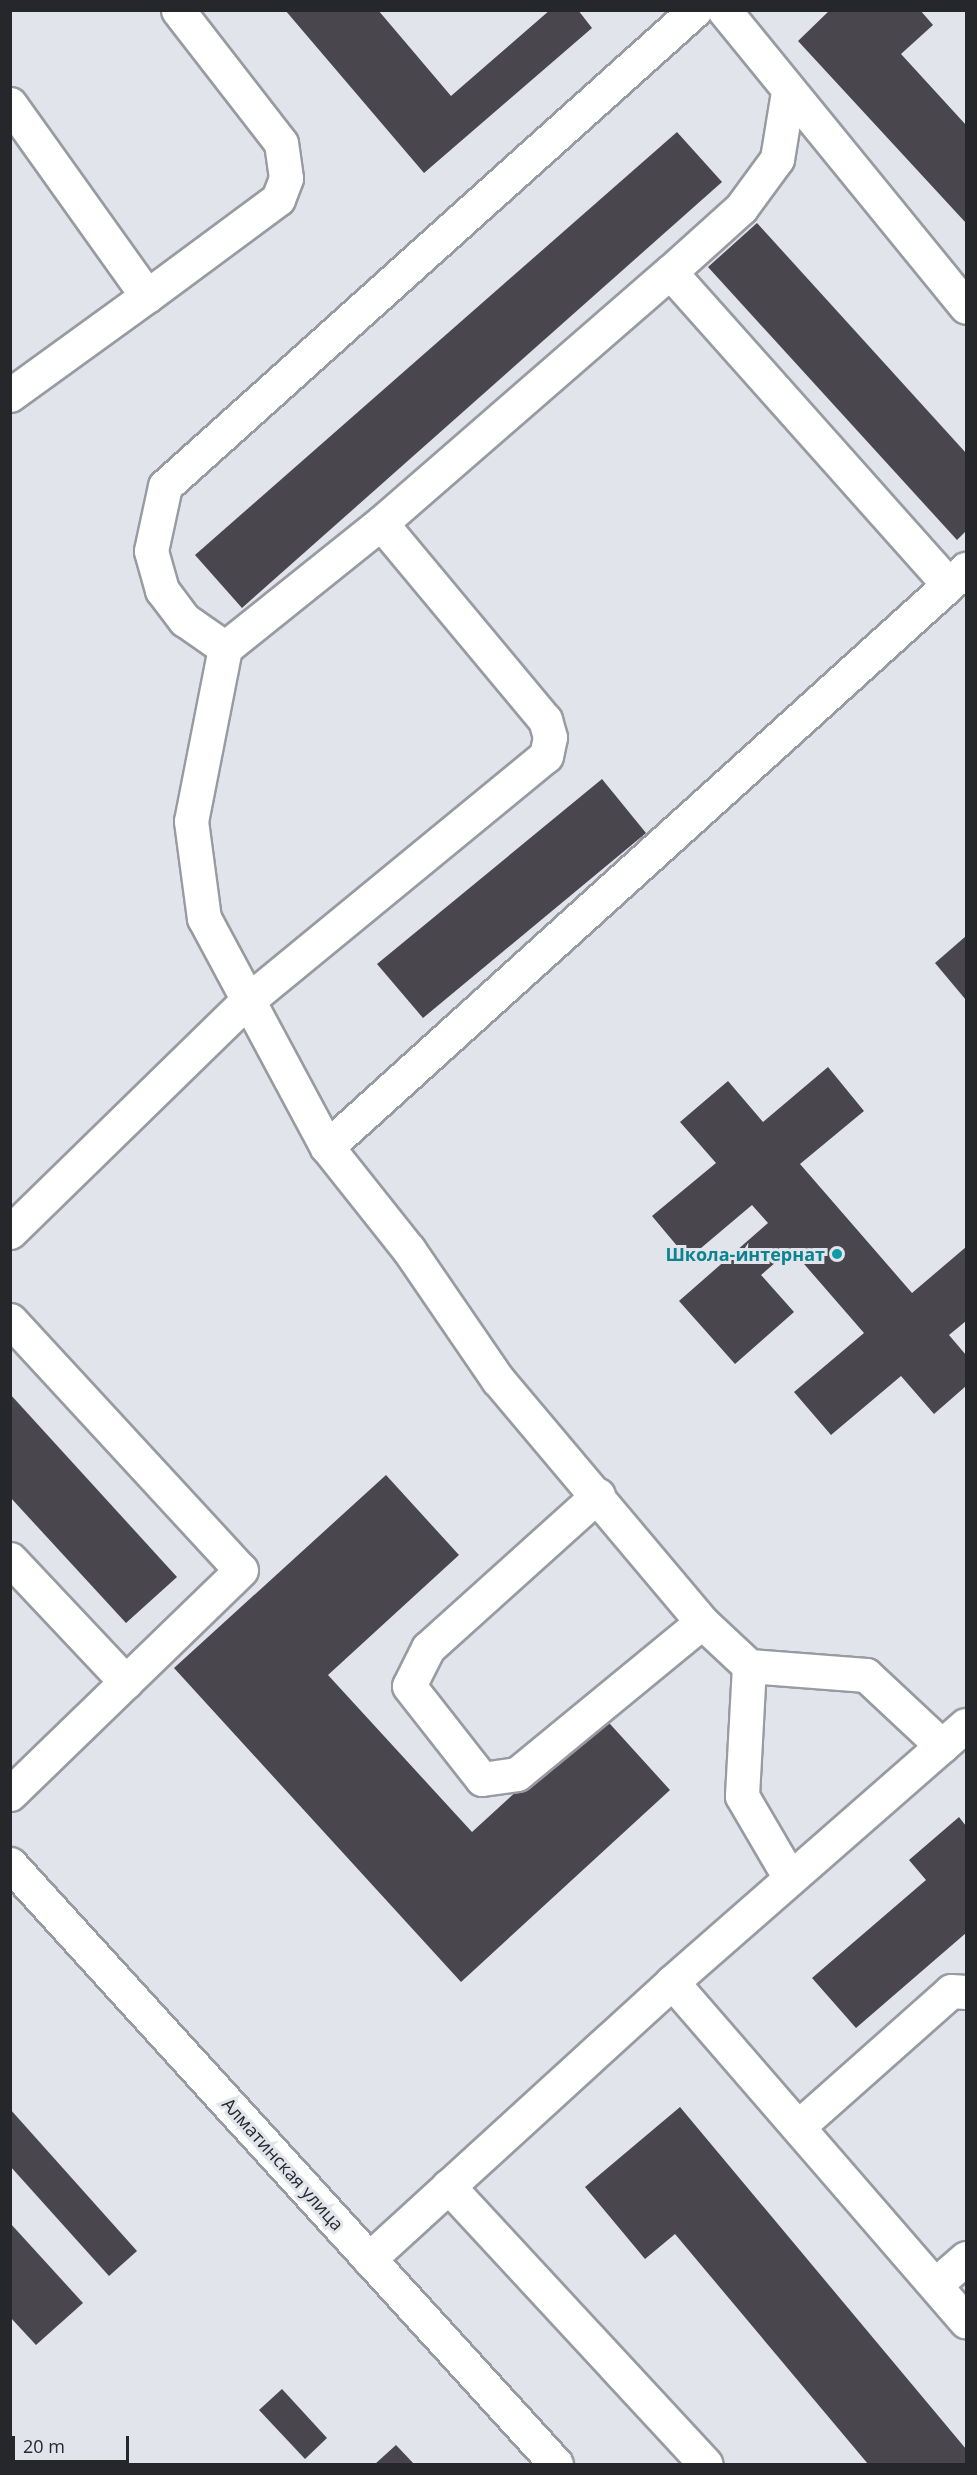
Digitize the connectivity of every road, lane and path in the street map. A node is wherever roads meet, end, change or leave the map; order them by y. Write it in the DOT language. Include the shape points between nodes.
graph roads {
  1 [pos="178,10"];
  2 [pos="695,10"];
  3 [pos="724,10"];
  4 [pos="788,92"];
  5 [pos="10,104"];
  6 [pos="670,272"];
  7 [pos="147,296"];
  8 [pos="966,307"];
  9 [pos="10,395"];
  10 [pos="381,523"];
  11 [pos="957,577"];
  12 [pos="225,648"];
  13 [pos="246,1002"];
  14 [pos="327,1147"];
  15 [pos="10,1232"];
  16 [pos="10,1320"];
  17 [pos="598,1495"];
  18 [pos="10,1559"];
  19 [pos="702,1622"];
  20 [pos="749,1666"];
  21 [pos="126,1682"];
  22 [pos="954,1735"];
  23 [pos="10,1794"];
  24 [pos="10,1864"];
  25 [pos="790,1878"];
  26 [pos="672,1982"];
  27 [pos="966,1992"];
  28 [pos="799,2126"];
  29 [pos="448,2186"];
  30 [pos="966,2258"];
  31 [pos="369,2259"];
  32 [pos="935,2285"];
  33 [pos="966,2322"];
  34 [pos="556,2464"];
  35 [pos="705,2464"];
  1 -- 7 [label="street" via="281,143 286,178 278,200"];
  2 -- 12 [label="street" via="165,486 151,551 162,590 185,620"];
  3 -- 4 [label="street"];
  4 -- 6 [label="street" via="777,159 741,208"];
  4 -- 8 [label="street"];
  5 -- 7 [label="street"];
  6 -- 10 [label="street"];
  6 -- 11 [label="street"];
  7 -- 9 [label="street"];
  10 -- 12 [label="street"];
  10 -- 13 [label="street" via="545,720 550,737 546,756"];
  11 -- 14 [label="street"];
  12 -- 13 [label="street" via="191,821 204,918"];
  13 -- 14 [label="street"];
  13 -- 15 [label="street"];
  14 -- 17 [label="street" via="409,1250 498,1380"];
  16 -- 21 [label="street" via="241,1570"];
  17 -- 19 [label="street"];
  17 -- 19 [label="street" via="428,1648 409,1686 482,1779 517,1774"];
  18 -- 21 [label="street"];
  19 -- 20 [label="street"];
  20 -- 22 [label="street" via="866,1675"];
  20 -- 25 [label="street" via="742,1796"];
  21 -- 23 [label="street"];
  22 -- 25 [label="street"];
  24 -- 31 [label="street, Алматинская улица"];
  25 -- 26 [label="street"];
  26 -- 28 [label="street"];
  26 -- 29 [label="street"];
  27 -- 28 [label="street" via="957,1987 951,1991"];
  28 -- 32 [label="street"];
  29 -- 31 [label="street"];
  29 -- 35 [label="street"];
  30 -- 32 [label="street"];
  31 -- 34 [label="street, Алматинская улица"];
  32 -- 33 [label="street"];
}
